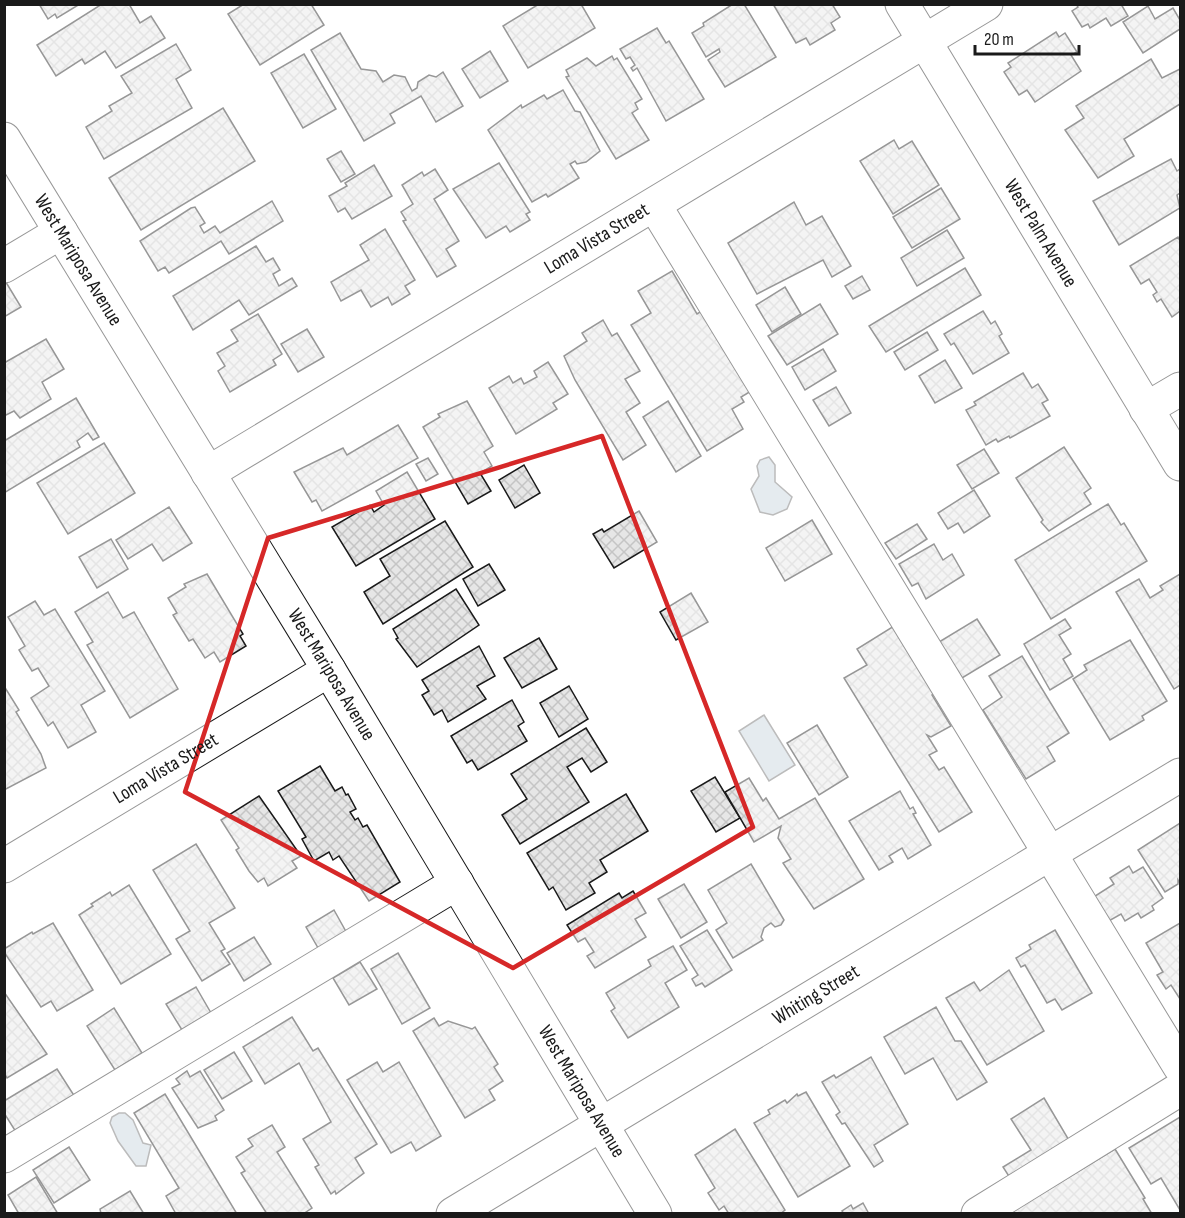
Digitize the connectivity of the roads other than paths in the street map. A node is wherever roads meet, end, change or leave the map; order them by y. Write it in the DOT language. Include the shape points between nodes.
graph roads {
  1 [pos="902,4"];
  2 [pos="986,4"];
  3 [pos="924,42"];
  4 [pos="8,152"];
  5 [pos="655,206"];
  6 [pos="61,232"];
  7 [pos="4,266"];
  8 [pos="1180,389"];
  9 [pos="1146,409"];
  10 [pos="1180,464"];
  11 [pos="208,473"];
  12 [pos="329,670"];
  13 [pos="1180,775"];
  14 [pos="1051,854"];
  15 [pos="4,866"];
  16 [pos="457,883"];
  17 [pos="1180,1067"];
  18 [pos="1180,1089"];
  19 [pos="601,1123"];
  20 [pos="4,1156"];
  21 [pos="453,1214"];
  22 [pos="655,1214"];
  23 [pos="978,1214"];
  1 -- 3 [label="street, West Palm Avenue"];
  2 -- 3 [label="street, Loma Vista Street"];
  3 -- 5 [label="street, Loma Vista Street"];
  3 -- 9 [label="street, West Palm Avenue"];
  4 -- 6 [label="street, West Mariposa Avenue"];
  5 -- 11 [label="street, Loma Vista Street"];
  5 -- 14 [label="street"];
  6 -- 7 [label="street"];
  6 -- 11 [label="street, West Mariposa Avenue"];
  8 -- 9 [label="street"];
  9 -- 10 [label="street, West Palm Avenue"];
  11 -- 12 [label="street, West Mariposa Avenue"];
  12 -- 15 [label="street, Loma Vista Street"];
  12 -- 16 [label="street, West Mariposa Avenue"];
  13 -- 14 [label="street, Whiting Street"];
  14 -- 17 [label="street"];
  14 -- 19 [label="street, Whiting Street"];
  16 -- 19 [label="street, West Mariposa Avenue"];
  16 -- 20 [label="street"];
  18 -- 23 [label="street"];
  19 -- 21 [label="street, Whiting Street"];
  19 -- 22 [label="street, West Mariposa Avenue"];
}
